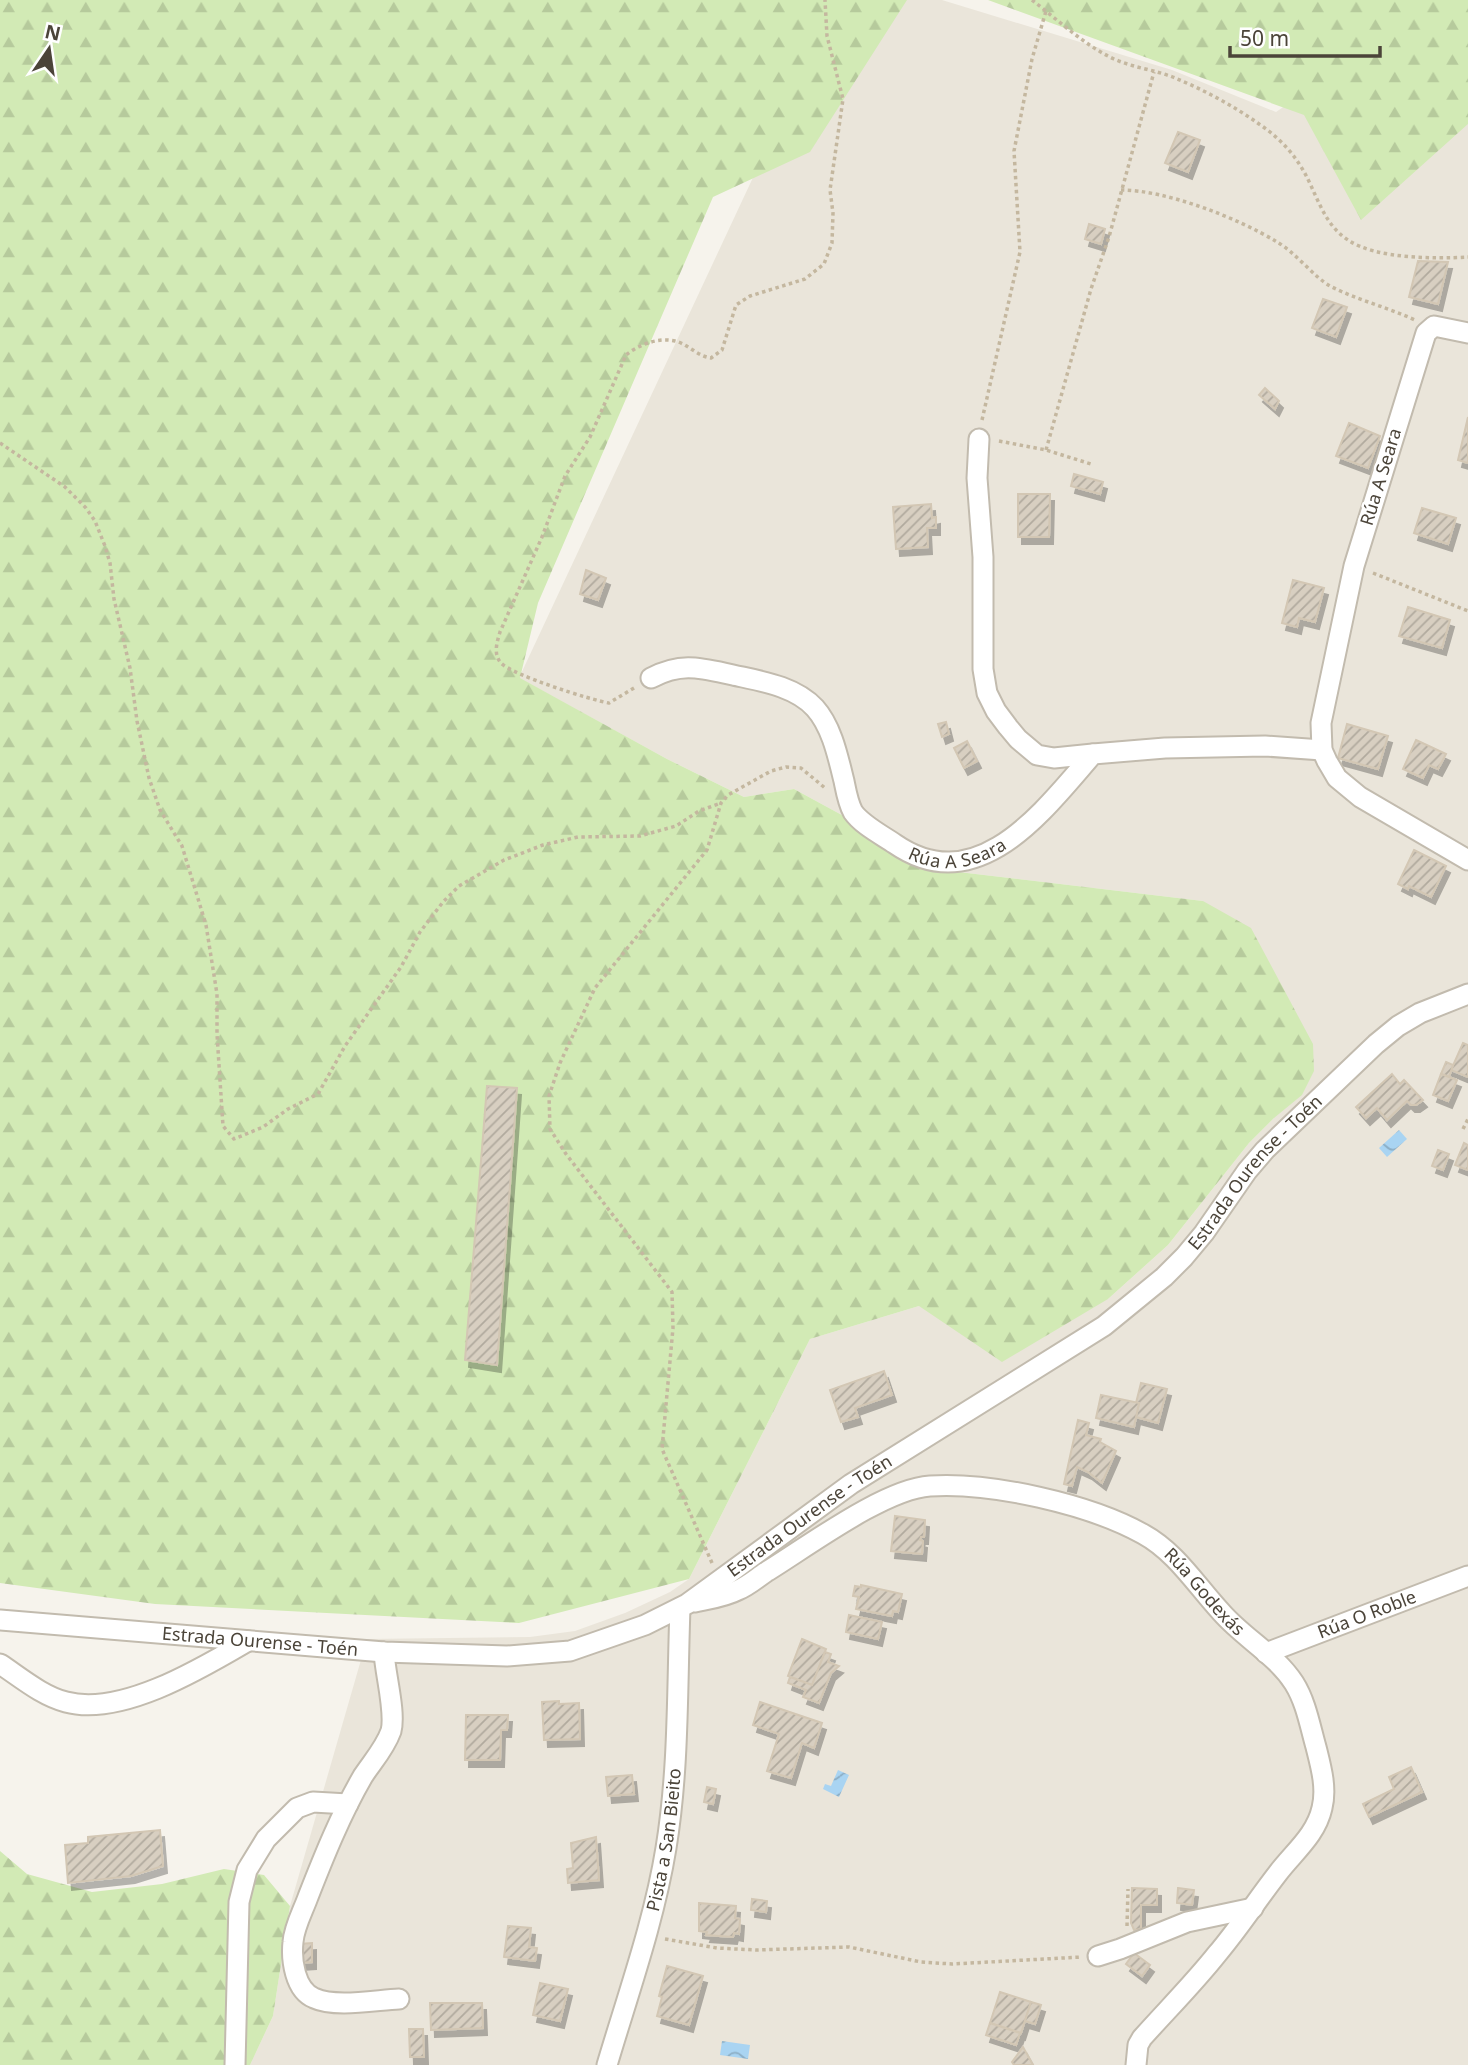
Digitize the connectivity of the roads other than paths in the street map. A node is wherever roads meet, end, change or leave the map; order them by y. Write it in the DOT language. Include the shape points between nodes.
graph roads {
  1 [pos="1468,333"];
  2 [pos="979,439"];
  3 [pos="651,678"];
  4 [pos="1322,750"];
  5 [pos="1093,754"];
  6 [pos="1468,860"];
  7 [pos="1468,994"];
  8 [pos="1468,1576"];
  9 [pos="683,1606"];
  10 [pos="0,1620"];
  11 [pos="248,1641"];
  12 [pos="384,1652"];
  13 [pos="1266,1653"];
  14 [pos="0,1664"];
  15 [pos="348,1804"];
  16 [pos="1253,1908"];
  17 [pos="1098,1956"];
  18 [pos="399,1999"];
  19 [pos="235,2065"];
  20 [pos="607,2065"];
  21 [pos="1136,2065"];
  1 -- 4 [label="street, Rúa A Seara" via="1430,327 1422,346 1354,566 1321,723"];
  2 -- 5 [label="street" via="987,693 1008,727 1037,755"];
  3 -- 5 [label="street, Rúa A Seara" via="691,667 767,683 808,701 827,726 853,812 923,860 973,858 1000,847 1021,833"];
  4 -- 5 [label="street" via="1265,746"];
  4 -- 6 [label="street" via="1344,785"];
  7 -- 9 [label="street, Estrada Ourense - Toén" via="1420,1013 1376,1044 1265,1150 1184,1257 1127,1309 851,1484"];
  8 -- 13 [label="street, Rúa O Roble"];
  9 -- 12 [label="street, Estrada Ourense - Toén" via="645,1625 570,1651 508,1656"];
  9 -- 13 [label="street, Rúa Godexás" via="738,1590 868,1508 907,1490 946,1485 988,1488 1082,1509 1144,1534 1175,1558 1222,1614"];
  9 -- 20 [label="street, Pista a San Bieito" via="670,1820 657,1894"];
  10 -- 11 [label="street, Estrada Ourense - Toén"];
  11 -- 12 [label="street, Estrada Ourense - Toén"];
  11 -- 14 [label="street" via="163,1685 130,1698 96,1704 50,1696"];
  12 -- 15 [label="street" via="392,1727"];
  13 -- 16 [label="street, Rúa Godexás" via="1302,1698 1324,1794 1315,1827"];
  15 -- 18 [label="street" via="293,1940 297,1977 307,1994 324,2001"];
  15 -- 19 [label="street" via="313,1802 297,1808 266,1839 247,1870 239,1902"];
  16 -- 17 [label="street" via="1187,1922"];
  16 -- 21 [label="street, Rúa Godexás" via="1142,2038"];
}
